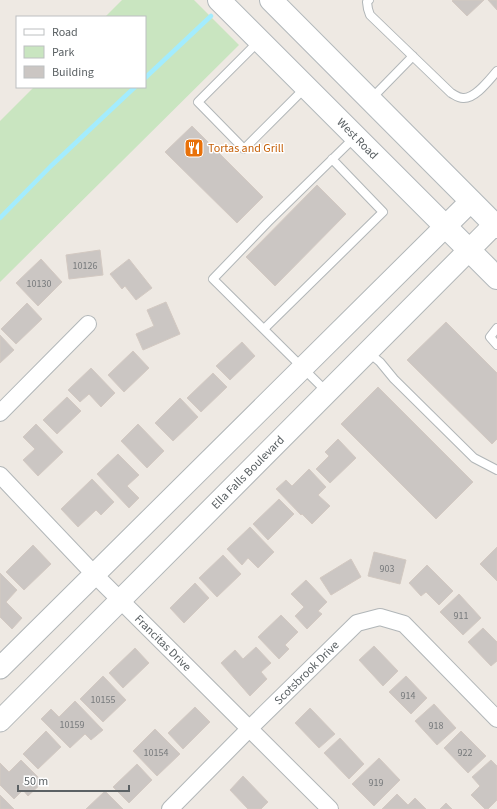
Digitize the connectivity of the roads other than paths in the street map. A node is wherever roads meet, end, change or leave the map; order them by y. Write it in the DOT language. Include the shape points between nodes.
graph roads {
  1 [pos="218,0"];
  2 [pos="271,0"];
  3 [pos="369,0"];
  4 [pos="260,41"];
  5 [pos="413,56"];
  6 [pos="497,71"];
  7 [pos="306,87"];
  8 [pos="371,100"];
  9 [pos="356,137"];
  10 [pos="332,159"];
  11 [pos="471,201"];
  12 [pos="445,226"];
  13 [pos="496,226"];
  14 [pos="469,250"];
  15 [pos="497,278"];
  16 [pos="88,324"];
  17 [pos="497,328"];
  18 [pos="264,330"];
  19 [pos="497,345"];
  20 [pos="368,352"];
  21 [pos="302,368"];
  22 [pos="328,392"];
  23 [pos="0,413"];
  24 [pos="497,470"];
  25 [pos="0,474"];
  26 [pos="94,574"];
  27 [pos="120,600"];
  28 [pos="0,668"];
  29 [pos="497,719"];
  30 [pos="0,721"];
  31 [pos="250,728"];
  32 [pos="170,809"];
  33 [pos="330,809"];
  1 -- 4 [label="main road, West Road"];
  2 -- 8 [label="main road"];
  3 -- 5 [label="lane" via="367,2 370,15"];
  4 -- 7 [label="main road, West Road"];
  4 -- 7 [label="lane" via="198,102 244,149"];
  5 -- 6 [label="lane" via="451,93 462,98 474,94"];
  5 -- 8 [label="lane"];
  7 -- 9 [label="main road, West Road"];
  8 -- 11 [label="main road"];
  9 -- 10 [label="lane"];
  9 -- 12 [label="main road, West Road"];
  10 -- 18 [label="lane" via="383,212"];
  10 -- 18 [label="lane" via="213,279"];
  11 -- 12 [label="street"];
  11 -- 13 [label="main road"];
  12 -- 14 [label="main road, West Road"];
  12 -- 21 [label="street"];
  13 -- 14 [label="street, Ella Falls Boulevard"];
  14 -- 15 [label="main road, West Road"];
  14 -- 20 [label="street, Ella Falls Boulevard"];
  16 -- 23 [label="street"];
  17 -- 19 [label="lane" via="490,337"];
  18 -- 21 [label="lane"];
  20 -- 22 [label="street, Ella Falls Boulevard"];
  20 -- 24 [label="lane" via="474,458"];
  21 -- 22 [label="lane"];
  21 -- 26 [label="street"];
  22 -- 27 [label="street, Ella Falls Boulevard"];
  25 -- 26 [label="street, Francitas Drive"];
  26 -- 27 [label="street, Francitas Drive"];
  26 -- 28 [label="street"];
  27 -- 30 [label="street, Ella Falls Boulevard"];
  27 -- 31 [label="street, Francitas Drive"];
  29 -- 31 [label="street, Scotsbrook Drive" via="404,624 380,617 357,623"];
  31 -- 32 [label="street, Scotsbrook Drive"];
  31 -- 33 [label="street, Francitas Drive"];
}
